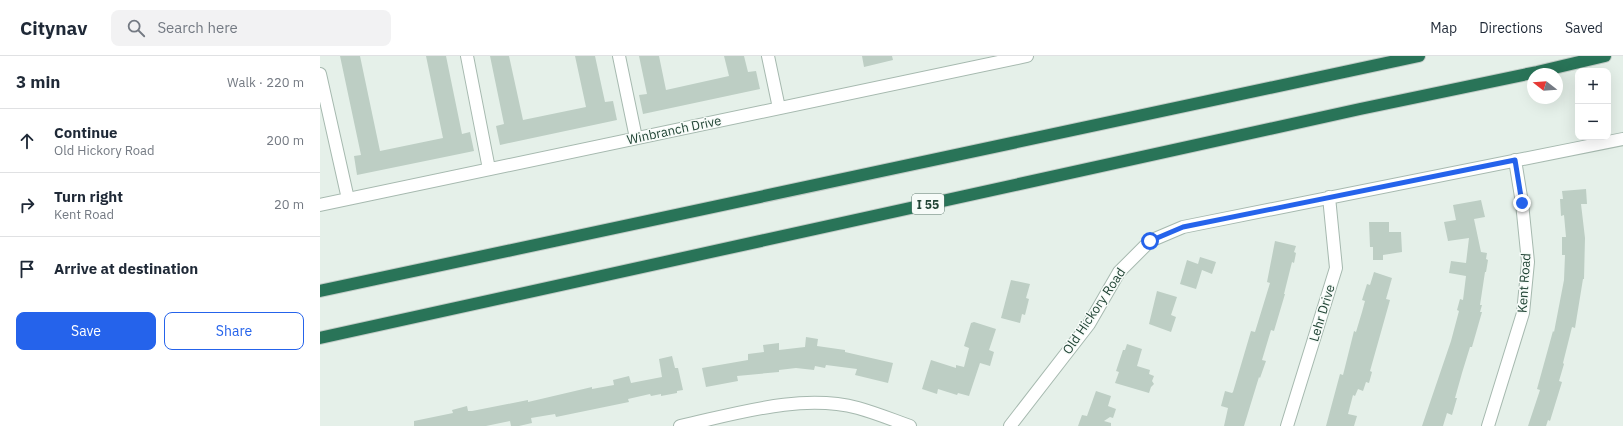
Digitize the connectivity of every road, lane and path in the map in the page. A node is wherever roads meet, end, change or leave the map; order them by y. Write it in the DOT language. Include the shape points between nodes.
graph roads {
  1 [pos="467,56"];
  2 [pos="619,56"];
  3 [pos="768,56"];
  4 [pos="1027,56"];
  5 [pos="1419,56"];
  6 [pos="1605,56"];
  7 [pos="320,74"];
  8 [pos="779,108"];
  9 [pos="636,138"];
  10 [pos="1623,139"];
  11 [pos="1515,160"];
  12 [pos="489,169"];
  13 [pos="1329,197"];
  14 [pos="348,199"];
  15 [pos="320,205"];
  16 [pos="320,291"];
  17 [pos="320,338"];
  18 [pos="680,426"];
  19 [pos="910,426"];
  20 [pos="1010,426"];
  21 [pos="1287,426"];
  22 [pos="1488,426"];
  1 -- 12 [label="street"];
  2 -- 9 [label="street"];
  3 -- 8 [label="street"];
  4 -- 8 [label="street, Winbranch Drive"];
  5 -- 16 [label="highway"];
  6 -- 17 [label="highway, I 55"];
  7 -- 14 [label="street"];
  8 -- 9 [label="street, Winbranch Drive"];
  9 -- 12 [label="street, Winbranch Drive"];
  10 -- 11 [label="street, Old Hickory Road"];
  11 -- 13 [label="street, Old Hickory Road"];
  11 -- 22 [label="street, Kent Road" via="1528,262 1523,313"];
  12 -- 14 [label="street, Winbranch Drive"];
  13 -- 20 [label="street, Old Hickory Road" via="1183,227 1150,241 1119,272 1089,324"];
  13 -- 21 [label="street, Lehr Drive" via="1336,268"];
  14 -- 15 [label="street, Winbranch Drive"];
  18 -- 19 [label="street" via="781,404 821,404 857,408"];
}
